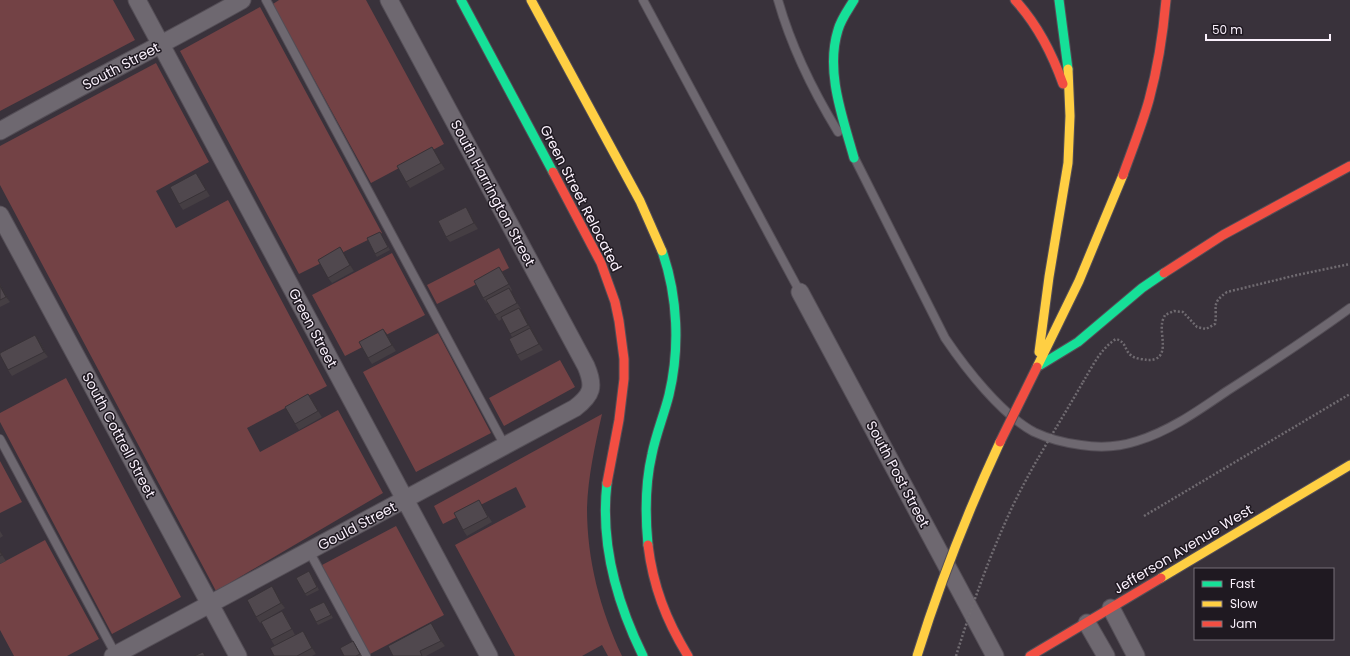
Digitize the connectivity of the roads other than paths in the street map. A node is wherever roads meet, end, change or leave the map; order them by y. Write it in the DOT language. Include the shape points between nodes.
graph roads {
  1 [pos="137,0"];
  2 [pos="242,0"];
  3 [pos="266,0"];
  4 [pos="390,0"];
  5 [pos="461,0"];
  6 [pos="531,0"];
  7 [pos="643,0"];
  8 [pos="778,0"];
  9 [pos="854,0"];
  10 [pos="1016,0"];
  11 [pos="1059,0"];
  12 [pos="1166,0"];
  13 [pos="161,45"];
  14 [pos="1070,117"];
  15 [pos="0,131"];
  16 [pos="854,158"];
  17 [pos="1350,166"];
  18 [pos="0,215"];
  19 [pos="800,292"];
  20 [pos="1350,308"];
  21 [pos="1037,366"];
  22 [pos="592,387"];
  23 [pos="0,439"];
  24 [pos="505,446"];
  25 [pos="1350,465"];
  26 [pos="405,500"];
  27 [pos="309,551"];
  28 [pos="211,604"];
  29 [pos="1111,608"];
  30 [pos="1087,622"];
  31 [pos="115,655"];
  32 [pos="238,656"];
  33 [pos="366,656"];
  34 [pos="489,656"];
  35 [pos="643,656"];
  36 [pos="688,656"];
  37 [pos="917,656"];
  38 [pos="995,656"];
  39 [pos="1030,656"];
  40 [pos="1106,656"];
  41 [pos="1136,656"];
  1 -- 13 [label="street, Green Street"];
  2 -- 13 [label="street, South Street"];
  3 -- 24 [label="lane"];
  4 -- 22 [label="street, South Harrington Street" via="586,366"];
  5 -- 35 [label="main road, Green Street Relocated" via="601,263 618,311 623,343 624,382 620,420 607,480 608,554 615,588 626,620"];
  6 -- 36 [label="main road" via="649,219 667,264 675,316 674,370 652,453 647,487 646,523 650,556 660,599 668,620"];
  7 -- 19 [label="lane"];
  8 -- 16 [label="lane" via="814,87"];
  9 -- 16 [label="main road" via="842,20 834,46 834,59 837,89"];
  10 -- 14 [label="main road" via="1034,22 1056,63"];
  11 -- 14 [label="main road" via="1067,53"];
  12 -- 21 [label="main road" via="1154,79 1137,138 1095,247"];
  13 -- 15 [label="street, South Street"];
  13 -- 26 [label="street, Green Street"];
  14 -- 21 [label="main road" via="1064,199 1050,273"];
  16 -- 20 [label="lane" via="945,338 954,351 1004,409 1024,426 1051,439 1079,445 1109,447 1129,444 1150,436 1212,401"];
  17 -- 21 [label="main road" via="1184,259 1142,288 1078,342"];
  18 -- 28 [label="street, South Cottrell Street"];
  19 -- 38 [label="street, South Post Street"];
  21 -- 37 [label="main road, bridge" via="956,542 938,588"];
  22 -- 24 [label="street, Gould Street" via="587,398 575,408"];
  23 -- 31 [label="lane"];
  24 -- 26 [label="street, Gould Street"];
  25 -- 29 [label="main road, Jefferson Avenue West"];
  26 -- 27 [label="street, Gould Street"];
  26 -- 34 [label="street, Green Street"];
  27 -- 28 [label="street, Gould Street"];
  27 -- 33 [label="lane"];
  28 -- 31 [label="street, Gould Street"];
  28 -- 32 [label="street, South Cottrell Street"];
  29 -- 30 [label="main road, Jefferson Avenue West"];
  29 -- 41 [label="street"];
  30 -- 39 [label="main road, Jefferson Avenue West"];
  30 -- 40 [label="street"];
}
